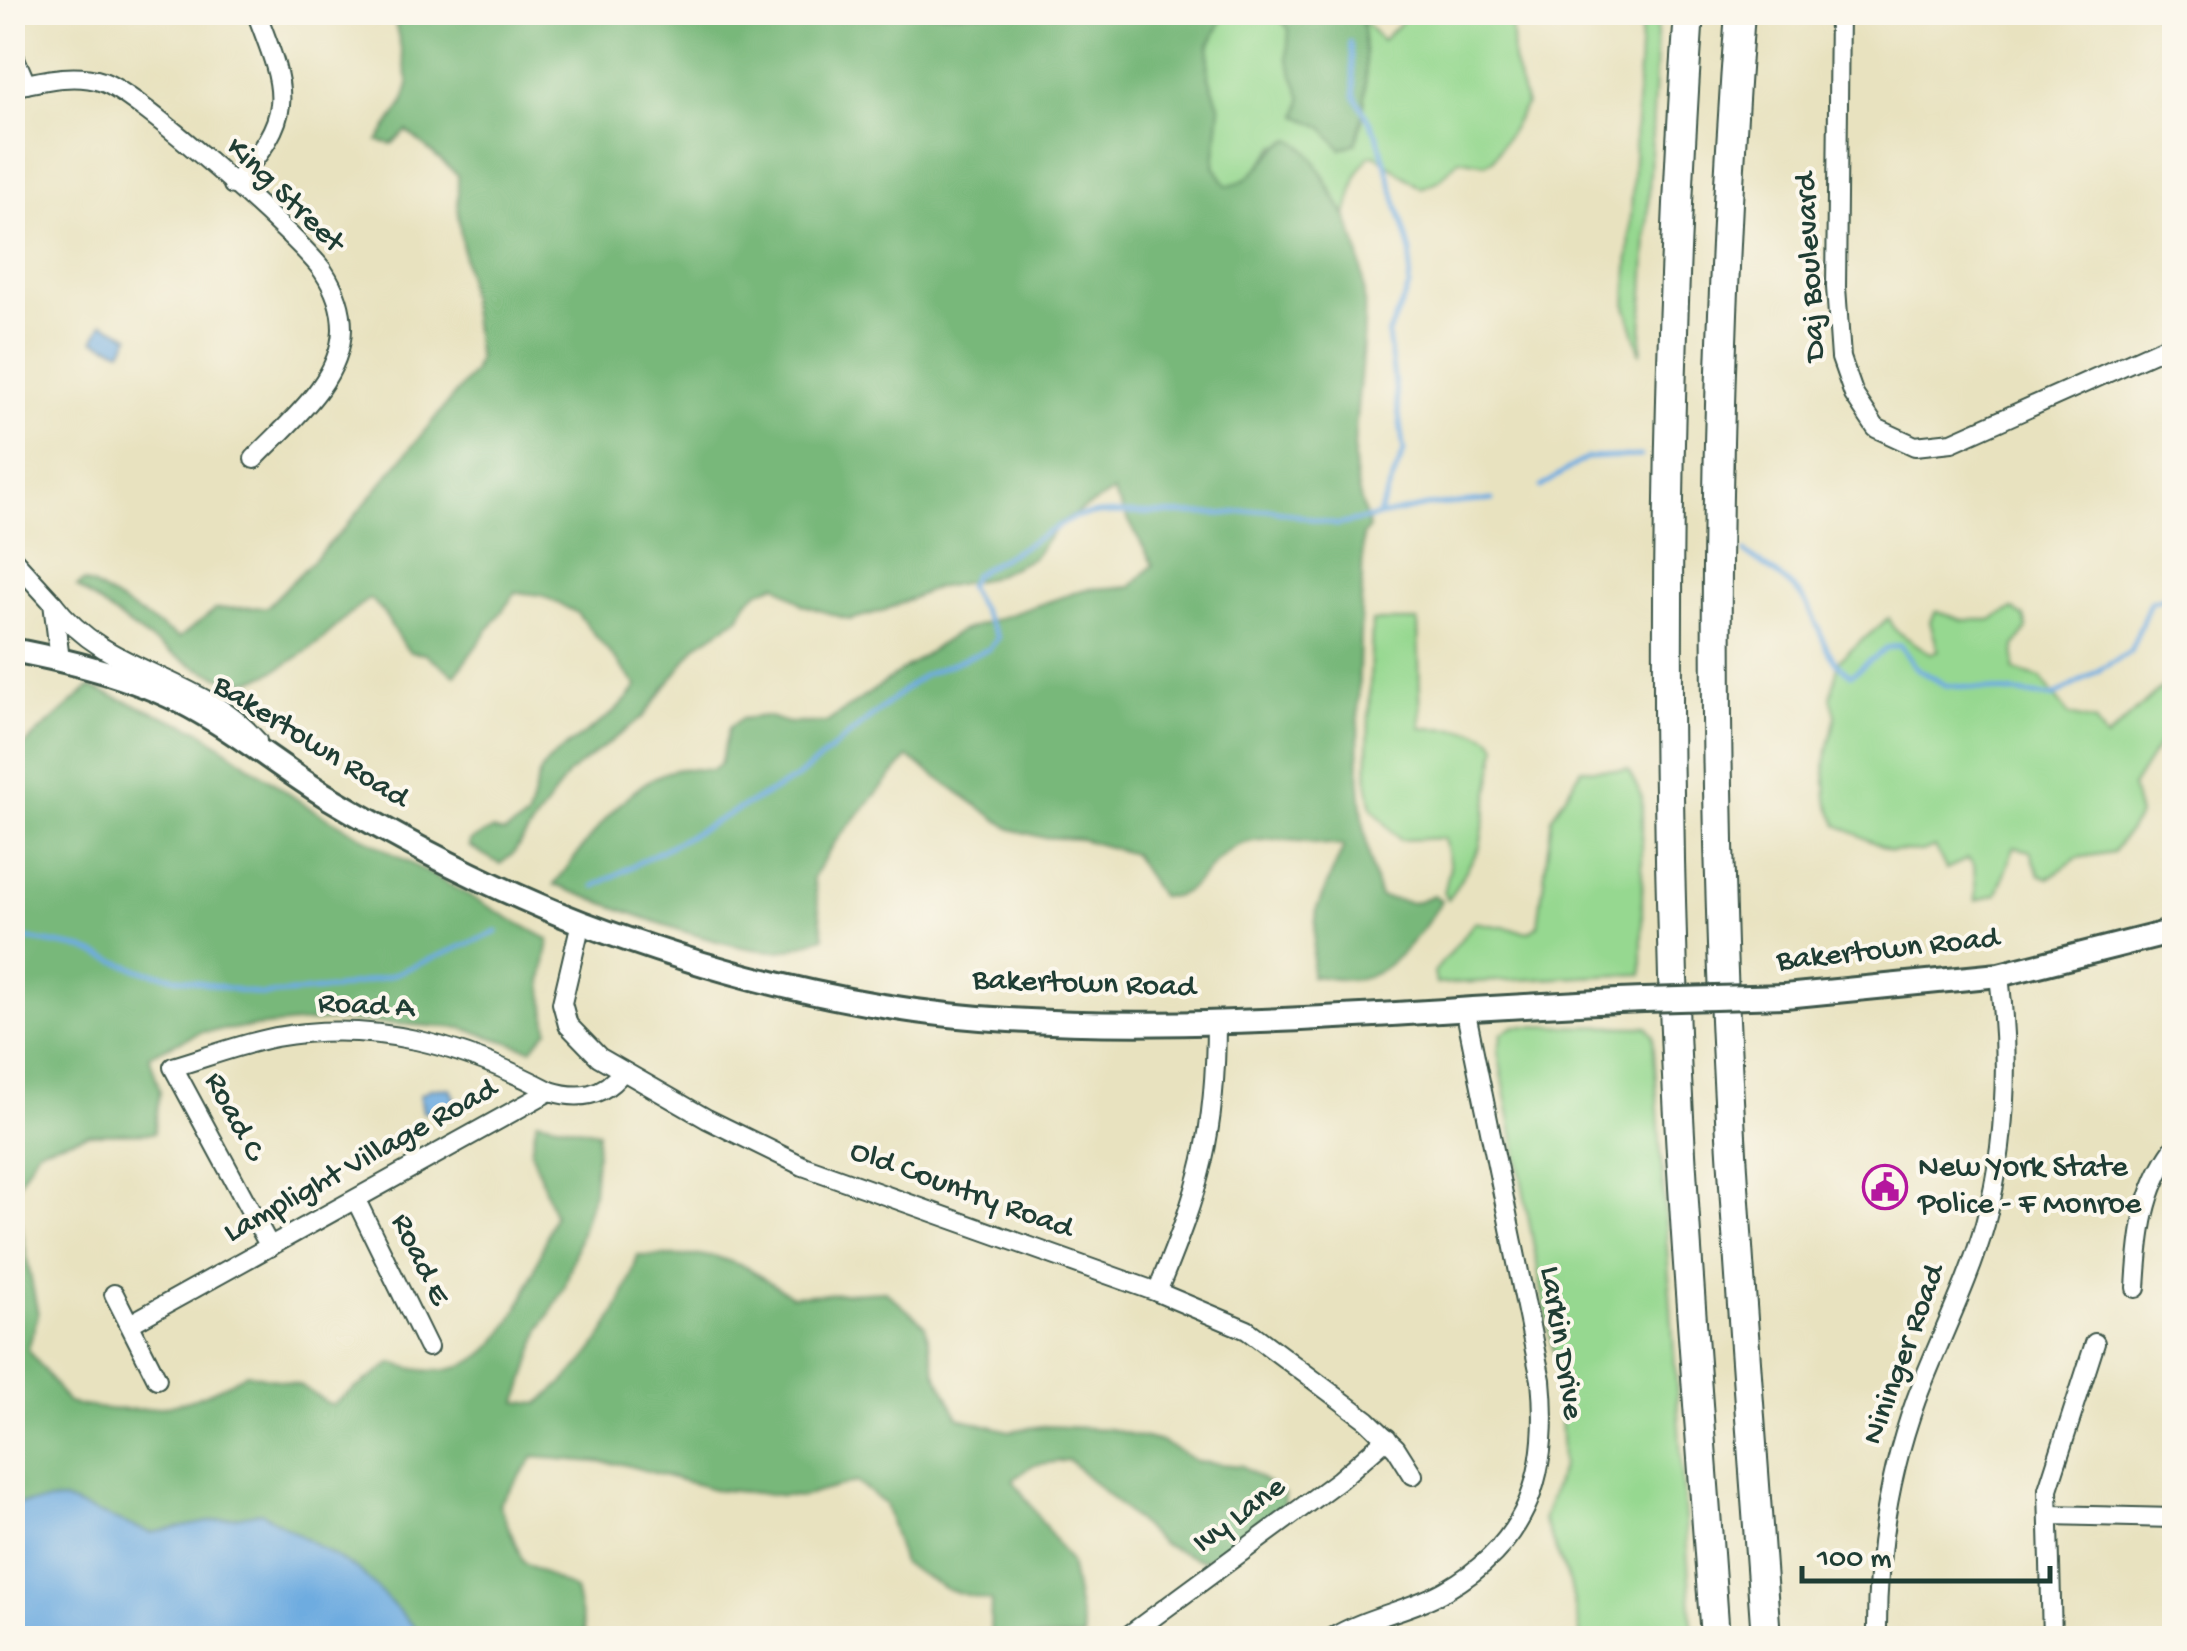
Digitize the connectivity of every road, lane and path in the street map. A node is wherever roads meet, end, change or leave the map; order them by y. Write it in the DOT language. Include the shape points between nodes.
graph roads {
  1 [pos="256,12"];
  2 [pos="1689,12"];
  3 [pos="1740,12"];
  4 [pos="1839,12"];
  5 [pos="12,51"];
  6 [pos="20,86"];
  7 [pos="233,185"];
  8 [pos="2174,343"];
  9 [pos="254,459"];
  10 [pos="12,558"];
  11 [pos="53,603"];
  12 [pos="12,650"];
  13 [pos="60,660"];
  14 [pos="270,756"];
  15 [pos="581,922"];
  16 [pos="2174,931"];
  17 [pos="1999,975"];
  18 [pos="1465,1008"];
  19 [pos="1216,1022"];
  20 [pos="172,1066"];
  21 [pos="622,1072"];
  22 [pos="550,1091"];
  23 [pos="2174,1148"];
  24 [pos="356,1200"];
  25 [pos="270,1248"];
  26 [pos="2136,1288"];
  27 [pos="1156,1292"];
  28 [pos="114,1294"];
  29 [pos="130,1324"];
  30 [pos="2095,1343"];
  31 [pos="428,1347"];
  32 [pos="157,1378"];
  33 [pos="1386,1438"];
  34 [pos="1413,1475"];
  35 [pos="2049,1515"];
  36 [pos="2174,1518"];
  37 [pos="1125,1638"];
  38 [pos="1332,1638"];
  39 [pos="1714,1638"];
  40 [pos="1766,1638"];
  41 [pos="1878,1638"];
  42 [pos="2052,1638"];
  1 -- 7 [label="street" via="282,107 266,148"];
  2 -- 39 [label="highway" via="1671,360 1667,721 1676,1045"];
  3 -- 40 [label="highway" via="1720,412 1720,858"];
  4 -- 8 [label="street, Daj Boulevard" via="1841,358 1876,428 1915,446 1952,442"];
  5 -- 6 [label="street"];
  6 -- 7 [label="street, King Street" via="78,77 114,87"];
  7 -- 9 [label="street, King Street" via="313,259 336,293 340,314 340,343 324,382"];
  10 -- 11 [label="street"];
  11 -- 13 [label="street"];
  11 -- 14 [label="street" via="112,657 226,710"];
  12 -- 13 [label="main road, Bakertown Road"];
  13 -- 14 [label="main road, Bakertown Road" via="174,698"];
  14 -- 15 [label="main road, Bakertown Road" via="326,796 449,864"];
  15 -- 19 [label="main road, Bakertown Road" via="753,976 880,1005 1008,1020"];
  15 -- 21 [label="street, Old Country Road" via="564,982 564,1016 580,1041"];
  16 -- 17 [label="main road, Bakertown Road"];
  17 -- 18 [label="main road, Bakertown Road, bridge" via="1785,996"];
  17 -- 41 [label="street, Nininger Road" via="2005,1083 1991,1195 1895,1471 1879,1560"];
  18 -- 19 [label="main road, Bakertown Road"];
  18 -- 38 [label="street, Larkin Drive" via="1540,1380 1546,1430 1541,1469 1513,1531 1485,1563 1446,1590"];
  19 -- 27 [label="street" via="1216,1093 1203,1173"];
  20 -- 22 [label="street, Road A" via="277,1037 371,1034 463,1050"];
  20 -- 25 [label="street, Road C"];
  21 -- 22 [label="street, Lamplight Village Road" via="596,1094"];
  21 -- 27 [label="street, Old Country Road" via="803,1166"];
  22 -- 24 [label="street, Lamplight Village Road"];
  23 -- 26 [label="street" via="2153,1178"];
  24 -- 25 [label="street, Lamplight Village Road"];
  24 -- 31 [label="street, Road E"];
  25 -- 29 [label="street, Lamplight Village Road"];
  27 -- 33 [label="street, Old Country Road" via="1247,1330"];
  28 -- 29 [label="street"];
  29 -- 32 [label="street"];
  30 -- 35 [label="street" via="2048,1489"];
  33 -- 34 [label="street, Old Country Road"];
  33 -- 37 [label="street, Ivy Lane"];
  35 -- 36 [label="street"];
  35 -- 42 [label="street"];
}
